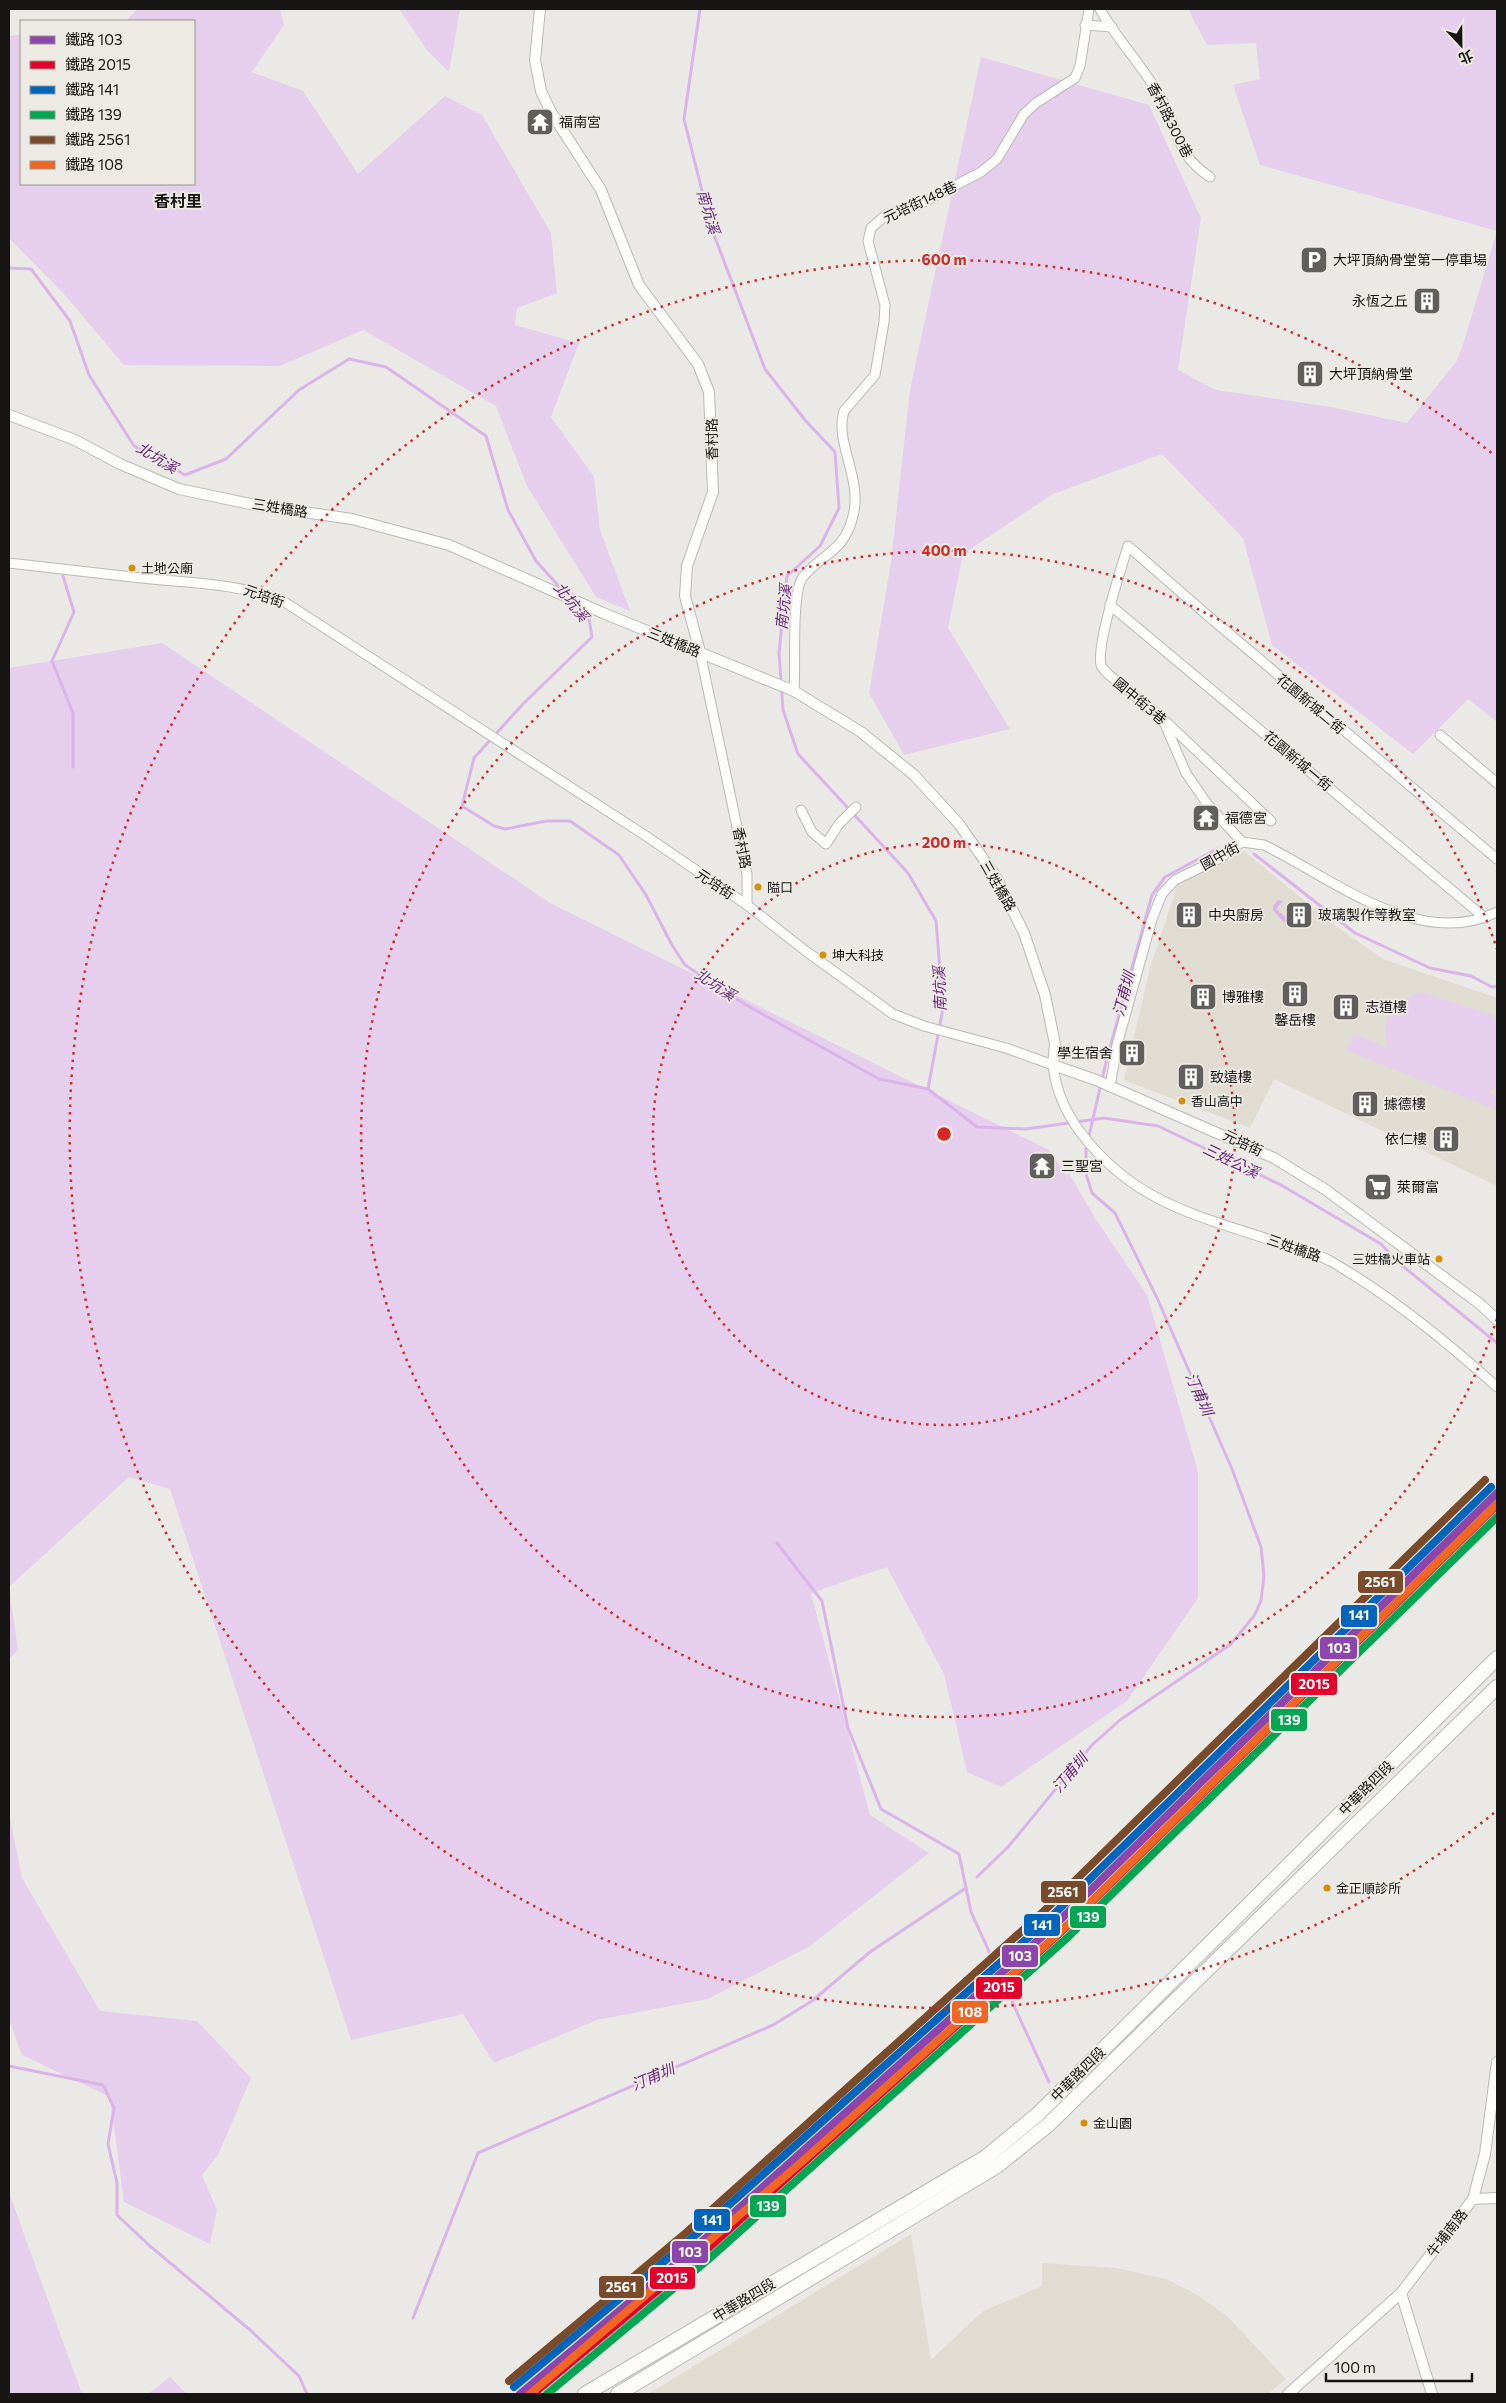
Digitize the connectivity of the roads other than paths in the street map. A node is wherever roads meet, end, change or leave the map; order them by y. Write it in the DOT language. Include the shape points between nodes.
graph roads {
  1 [pos="540,9"];
  2 [pos="1089,9"];
  3 [pos="1100,9"];
  4 [pos="1085,25"];
  5 [pos="1112,27"];
  6 [pos="1210,177"];
  7 [pos="9,415"];
  8 [pos="1128,546"];
  9 [pos="9,564"];
  10 [pos="1110,605"];
  11 [pos="700,652"];
  12 [pos="794,691"];
  13 [pos="1162,718"];
  14 [pos="1440,735"];
  15 [pos="1497,784"];
  16 [pos="856,807"];
  17 [pos="800,810"];
  18 [pos="1271,821"];
  19 [pos="1242,842"];
  20 [pos="1497,859"];
  21 [pos="747,905"];
  22 [pos="1497,912"];
  23 [pos="1485,918"];
  24 [pos="1053,1065"];
  25 [pos="1110,1087"];
  26 [pos="1497,1320"];
  27 [pos="1497,1387"];
  28 [pos="1497,1658"];
  29 [pos="1497,1687"];
  30 [pos="1497,2062"];
  31 [pos="986,2157"];
  32 [pos="997,2166"];
  33 [pos="1497,2198"];
  34 [pos="1473,2199"];
  35 [pos="1401,2293"];
  36 [pos="585,2394"];
  37 [pos="618,2394"];
  38 [pos="1288,2394"];
  39 [pos="1432,2394"];
  1 -- 11 [label="street, 香村路" via="535,60 541,91 601,190 639,285 698,364 709,392 713,492 687,566 685,596"];
  2 -- 4 [label="street, 元培街148巷"];
  3 -- 5 [label="street, 香村路300巷"];
  4 -- 5 [label="street"];
  4 -- 12 [label="street, 元培街148巷" via="1080,66 1075,78 1024,114 997,159 981,172 925,201 886,215 871,228 868,241 885,306 884,322 875,375 844,411 842,418 857,498 848,533 834,552 802,578 796,601"];
  5 -- 6 [label="street, 香村路300巷" via="1161,97 1184,154 1194,167"];
  7 -- 11 [label="street, 三姓橋路" via="75,440 120,464 179,489 255,505 352,519 449,545"];
  8 -- 10 [label="street, 國中街3巷"];
  8 -- 20 [label="street, 花園新城二街"];
  9 -- 21 [label="street, 元培街" via="219,584 263,593 283,601"];
  10 -- 13 [label="street, 國中街3巷" via="1100,655 1101,666"];
  10 -- 23 [label="street, 花園新城一街"];
  11 -- 12 [label="street, 三姓橋路"];
  11 -- 21 [label="street, 香村路" via="747,874"];
  12 -- 24 [label="street, 三姓橋路" via="861,732 914,775 964,831 996,877 1024,933 1044,995 1055,1044"];
  13 -- 18 [label="street, 國中街3巷"];
  13 -- 19 [label="street" via="1186,773 1208,805"];
  14 -- 15 [label="street"];
  16 -- 17 [label="street" via="826,844 812,832"];
  19 -- 23 [label="street, 國中街" via="1264,845 1394,914 1446,924"];
  19 -- 25 [label="street, 國中街" via="1175,880 1162,894 1120,1036"];
  21 -- 24 [label="street, 元培街" via="893,1014"];
  22 -- 23 [label="street, 國中街"];
  24 -- 25 [label="street, 元培街"];
  24 -- 27 [label="street, 三姓橋路" via="1062,1100 1080,1132 1109,1166 1138,1188 1164,1203 1330,1260 1395,1303"];
  25 -- 26 [label="street, 元培街" via="1225,1134 1274,1158 1349,1206"];
  28 -- 31 [label="main road, 中華路四段" via="1037,2115"];
  29 -- 32 [label="main road, 中華路四段" via="1048,2125"];
  30 -- 34 [label="street, 牛埔南路" via="1485,2154"];
  31 -- 32 [label="street"];
  31 -- 36 [label="main road, 中華路四段"];
  32 -- 37 [label="main road, 中華路四段"];
  33 -- 34 [label="street"];
  34 -- 35 [label="street, 牛埔南路"];
  35 -- 38 [label="street, 牛埔南路"];
  35 -- 39 [label="street"];
}
